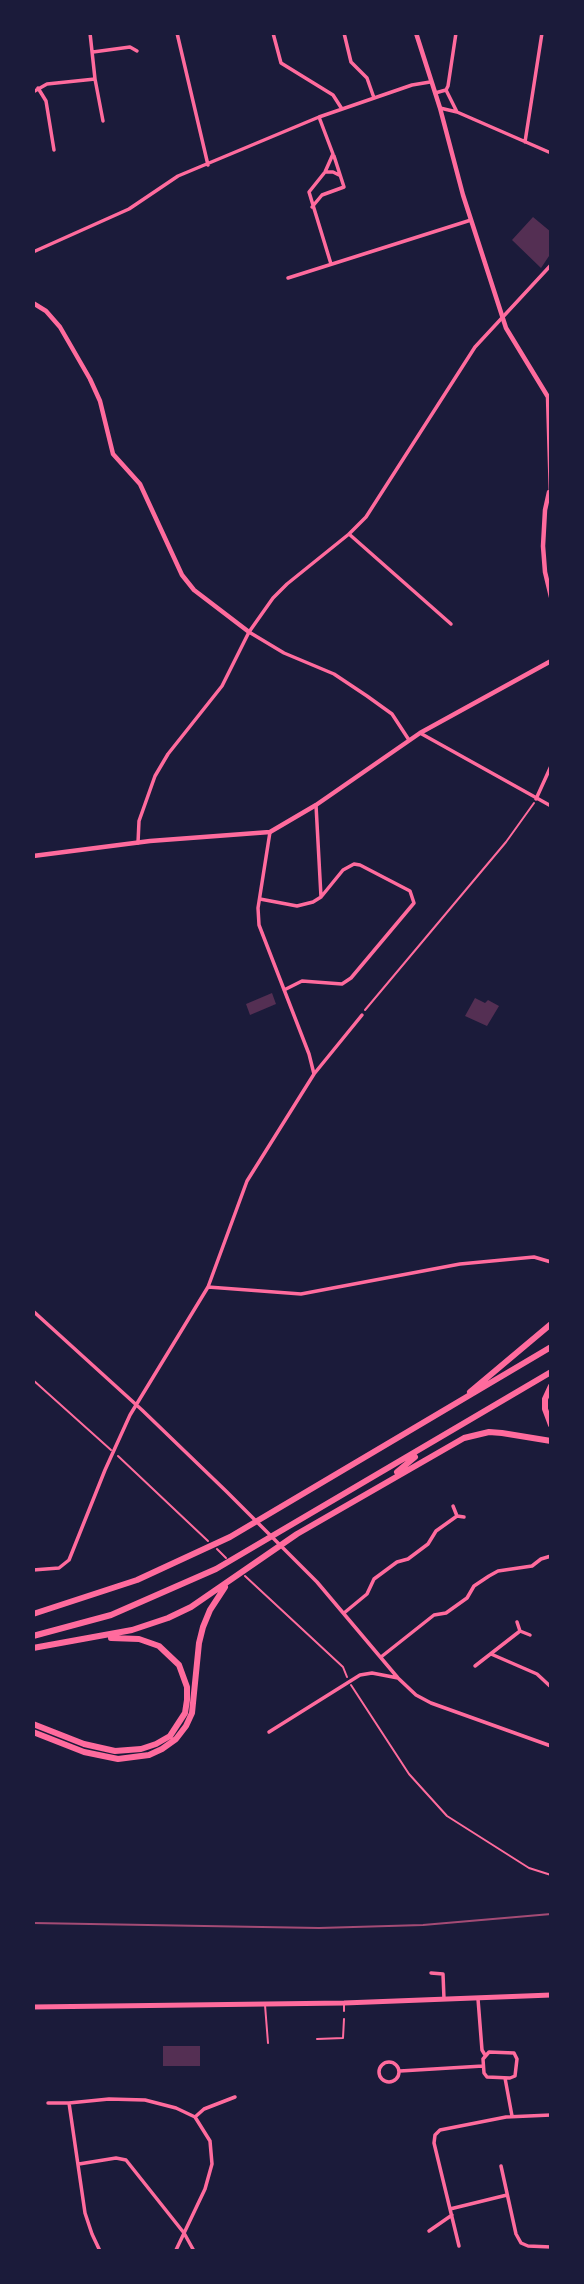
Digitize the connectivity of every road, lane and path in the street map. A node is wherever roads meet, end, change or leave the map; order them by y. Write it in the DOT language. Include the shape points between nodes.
graph roads {
  1 [pos="90,33"];
  2 [pos="177,33"];
  3 [pos="273,33"];
  4 [pos="344,33"];
  5 [pos="416,33"];
  6 [pos="456,33"];
  7 [pos="542,33"];
  8 [pos="137,51"];
  9 [pos="93,52"];
  10 [pos="95,79"];
  11 [pos="430,82"];
  12 [pos="38,88"];
  13 [pos="446,90"];
  14 [pos="33,92"];
  15 [pos="435,93"];
  16 [pos="374,98"];
  17 [pos="440,108"];
  18 [pos="342,109"];
  19 [pos="457,112"];
  20 [pos="319,117"];
  21 [pos="103,121"];
  22 [pos="524,143"];
  23 [pos="54,150"];
  24 [pos="551,153"];
  25 [pos="333,155"];
  26 [pos="208,165"];
  27 [pos="325,172"];
  28 [pos="340,176"];
  29 [pos="316,182"];
  30 [pos="322,195"];
  31 [pos="312,207"];
  32 [pos="471,220"];
  33 [pos="33,252"];
  34 [pos="331,264"];
  35 [pos="551,265"];
  36 [pos="288,278"];
  37 [pos="33,303"];
  38 [pos="502,317"];
  39 [pos="549,397"];
  40 [pos="550,494"];
  41 [pos="349,534"];
  42 [pos="551,597"];
  43 [pos="451,624"];
  44 [pos="249,632"];
  45 [pos="551,661"];
  46 [pos="420,733"];
  47 [pos="409,740"];
  48 [pos="551,766"];
  49 [pos="537,799"];
  50 [pos="316,805"];
  51 [pos="551,806"];
  52 [pos="270,832"];
  53 [pos="138,843"];
  54 [pos="33,856"];
  55 [pos="321,897"];
  56 [pos="260,899"];
  57 [pos="284,990"];
  58 [pos="362,1015"];
  59 [pos="314,1074"];
  60 [pos="551,1262"];
  61 [pos="208,1287"];
  62 [pos="33,1311"];
  63 [pos="551,1324"];
  64 [pos="551,1347"];
  65 [pos="551,1372"];
  66 [pos="33,1380"];
  67 [pos="551,1386"];
  68 [pos="461,1400"];
  69 [pos="136,1405"];
  70 [pos="551,1425"];
  71 [pos="551,1441"];
  72 [pos="428,1446"];
  73 [pos="113,1452"];
  74 [pos="388,1480"];
  75 [pos="453,1506"];
  76 [pos="457,1516"];
  77 [pos="464,1517"];
  78 [pos="551,1556"];
  79 [pos="33,1570"];
  80 [pos="228,1583"];
  81 [pos="344,1613"];
  82 [pos="33,1615"];
  83 [pos="517,1622"];
  84 [pos="520,1631"];
  85 [pos="530,1634"];
  86 [pos="33,1636"];
  87 [pos="92,1639"];
  88 [pos="33,1648"];
  89 [pos="491,1654"];
  90 [pos="381,1657"];
  91 [pos="475,1666"];
  92 [pos="398,1678"];
  93 [pos="349,1682"];
  94 [pos="551,1687"];
  95 [pos="33,1724"];
  96 [pos="33,1732"];
  97 [pos="269,1732"];
  98 [pos="551,1746"];
  99 [pos="551,1875"];
  100 [pos="430,1973"];
  101 [pos="551,1995"];
  102 [pos="444,1999"];
  103 [pos="478,1999"];
  104 [pos="344,2003"];
  105 [pos="264,2004"];
  106 [pos="33,2007"];
  107 [pos="344,2011"];
  108 [pos="344,2019"];
  109 [pos="317,2039"];
  110 [pos="268,2043"];
  111 [pos="485,2055"];
  112 [pos="483,2066"];
  113 [pos="400,2071"];
  114 [pos="505,2078"];
  115 [pos="235,2098"];
  116 [pos="48,2103"];
  117 [pos="69,2103"];
  118 [pos="551,2115"];
  119 [pos="512,2116"];
  120 [pos="195,2117"];
  121 [pos="79,2164"];
  122 [pos="501,2166"];
  123 [pos="507,2195"];
  124 [pos="450,2208"];
  125 [pos="452,2215"];
  126 [pos="429,2231"];
  127 [pos="184,2233"];
  128 [pos="458,2246"];
  129 [pos="551,2246"];
  130 [pos="176,2250"];
  131 [pos="100,2251"];
  132 [pos="166,2251"];
  133 [pos="194,2251"];
  1 -- 9 [label="street"];
  2 -- 26 [label="street"];
  3 -- 18 [label="street" via="281,63 333,95"];
  4 -- 16 [label="street" via="351,61 367,78"];
  5 -- 11 [label="street"];
  6 -- 13 [label="street"];
  7 -- 22 [label="street"];
  8 -- 9 [label="street" via="130,47"];
  9 -- 10 [label="street"];
  10 -- 12 [label="street"];
  10 -- 21 [label="street"];
  11 -- 15 [label="street"];
  11 -- 16 [label="street"];
  12 -- 14 [label="street"];
  12 -- 23 [label="street" via="46,101"];
  13 -- 15 [label="street"];
  13 -- 19 [label="street"];
  15 -- 17 [label="street"];
  16 -- 18 [label="street"];
  17 -- 19 [label="street"];
  17 -- 32 [label="street"];
  18 -- 20 [label="street"];
  19 -- 22 [label="street"];
  20 -- 25 [label="street"];
  20 -- 26 [label="street"];
  22 -- 24 [label="street"];
  25 -- 27 [label="street"];
  25 -- 28 [label="street"];
  26 -- 33 [label="street" via="178,176 102,223"];
  27 -- 28 [label="street"];
  27 -- 29 [label="street"];
  28 -- 30 [label="street" via="344,187"];
  29 -- 30 [label="street"];
  29 -- 31 [label="street" via="309,192"];
  30 -- 31 [label="street"];
  31 -- 34 [label="street"];
  32 -- 34 [label="street"];
  32 -- 38 [label="street"];
  34 -- 36 [label="street"];
  35 -- 38 [label="street"];
  37 -- 44 [label="street" via="60,327 90,379 113,454 140,484 181,575"];
  38 -- 39 [label="street"];
  38 -- 41 [label="street" via="470,356 380,496"];
  39 -- 40 [label="street"];
  40 -- 42 [label="street" via="544,546"];
  41 -- 43 [label="street"];
  41 -- 44 [label="street" via="286,584"];
  44 -- 47 [label="street" via="334,674 392,714"];
  44 -- 53 [label="street" via="222,686 155,775 139,821"];
  45 -- 46 [label="street"];
  46 -- 47 [label="street"];
  46 -- 49 [label="street"];
  47 -- 50 [label="street"];
  48 -- 49 [label="street"];
  49 -- 51 [label="street"];
  49 -- 58 [label="path"];
  50 -- 52 [label="street"];
  50 -- 55 [label="street"];
  52 -- 53 [label="street"];
  52 -- 56 [label="street"];
  53 -- 54 [label="street"];
  55 -- 56 [label="street" via="297,906"];
  55 -- 57 [label="street" via="343,870 354,864 410,891 414,903 351,978 342,984 302,981"];
  56 -- 57 [label="street" via="259,925"];
  57 -- 59 [label="street"];
  58 -- 59 [label="street"];
  59 -- 61 [label="street" via="247,1181"];
  60 -- 61 [label="street" via="534,1258 460,1264 301,1294"];
  61 -- 69 [label="street"];
  62 -- 69 [label="street"];
  63 -- 68 [label="highway"];
  64 -- 68 [label="highway"];
  65 -- 72 [label="highway"];
  66 -- 73 [label="path"];
  67 -- 70 [label="highway" via="545,1409"];
  68 -- 82 [label="highway" via="200,1552 115,1588"];
  69 -- 73 [label="street"];
  69 -- 81 [label="street" via="228,1492"];
  71 -- 74 [label="highway" via="475,1434"];
  72 -- 74 [label="highway"];
  72 -- 86 [label="highway" via="216,1569 111,1615"];
  73 -- 79 [label="street" via="68,1563"];
  74 -- 80 [label="highway" via="263,1555"];
  75 -- 76 [label="street"];
  76 -- 77 [label="street"];
  76 -- 81 [label="street" via="436,1531 428,1544 374,1579 367,1594"];
  78 -- 90 [label="street" via="532,1566 489,1576 474,1586 467,1598 446,1613 434,1615"];
  80 -- 87 [label="highway" via="168,1618"];
  80 -- 96 [label="highway" via="203,1627 192,1713 176,1739 149,1755 118,1759 84,1752"];
  81 -- 90 [label="street"];
  83 -- 84 [label="street"];
  84 -- 85 [label="street"];
  84 -- 89 [label="street"];
  87 -- 88 [label="highway"];
  87 -- 95 [label="highway" via="139,1639 171,1655 187,1687 185,1713 178,1726 156,1745 116,1751 90,1747"];
  89 -- 91 [label="street"];
  89 -- 94 [label="street" via="537,1674"];
  90 -- 92 [label="street"];
  92 -- 93 [label="street" via="365,1673"];
  92 -- 98 [label="street" via="431,1703"];
  93 -- 97 [label="street"];
  93 -- 99 [label="path" via="431,1801 480,1839 529,1868"];
  100 -- 102 [label="street" via="443,1974"];
  101 -- 103 [label="main road"];
  102 -- 103 [label="main road"];
  102 -- 104 [label="main road"];
  103 -- 111 [label="street"];
  104 -- 105 [label="main road"];
  104 -- 107 [label="lane"];
  105 -- 106 [label="main road"];
  105 -- 110 [label="lane"];
  108 -- 109 [label="lane" via="343,2038"];
  111 -- 112 [label="street"];
  111 -- 114 [label="street" via="516,2055 517,2074"];
  112 -- 113 [label="street"];
  112 -- 114 [label="street" via="487,2077"];
  113 -- 113 [label="street" via="395,2080 379,2078 381,2064 392,2063"];
  114 -- 119 [label="street"];
  115 -- 120 [label="street"];
  116 -- 117 [label="street"];
  117 -- 120 [label="street" via="145,2100"];
  117 -- 121 [label="street"];
  118 -- 119 [label="street"];
  119 -- 124 [label="street" via="440,2130 435,2135"];
  120 -- 127 [label="street" via="210,2141 212,2164"];
  121 -- 127 [label="street" via="126,2160"];
  121 -- 131 [label="street" via="85,2213"];
  122 -- 123 [label="street"];
  123 -- 124 [label="street"];
  123 -- 129 [label="street" via="522,2243"];
  124 -- 125 [label="street"];
  125 -- 126 [label="street"];
  125 -- 128 [label="street"];
  127 -- 130 [label="street"];
  127 -- 133 [label="street"];
  130 -- 132 [label="street"];
  130 -- 133 [label="street"];
}
